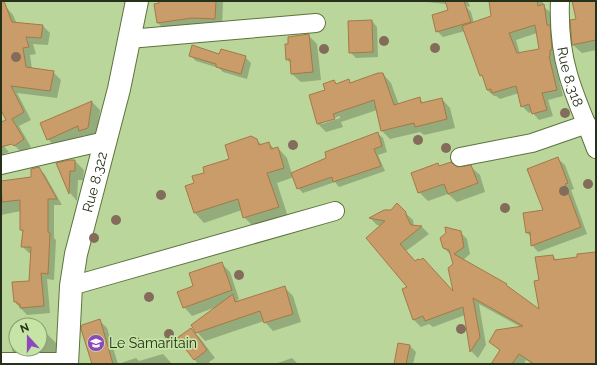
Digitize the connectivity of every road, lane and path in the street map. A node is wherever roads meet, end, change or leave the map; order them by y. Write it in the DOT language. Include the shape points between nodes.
graph roads {
  1 [pos="137,1"];
  2 [pos="560,1"];
  3 [pos="316,23"];
  4 [pos="129,39"];
  5 [pos="587,124"];
  6 [pos="105,141"];
  7 [pos="596,149"];
  8 [pos="460,157"];
  9 [pos="1,165"];
  10 [pos="336,211"];
  11 [pos="71,286"];
  12 [pos="1,362"];
  13 [pos="67,363"];
  1 -- 4 [label="main road, Rue 8.322"];
  2 -- 5 [label="street, Rue 8.318" via="562,48 568,74"];
  3 -- 4 [label="street"];
  4 -- 6 [label="main road, Rue 8.322"];
  5 -- 7 [label="street, Rue 8.318"];
  5 -- 8 [label="street" via="532,143"];
  6 -- 9 [label="street"];
  6 -- 11 [label="main road, Rue 8.322" via="76,254"];
  10 -- 11 [label="street"];
  11 -- 13 [label="main road, Rue 8.322"];
  12 -- 13 [label="street"];
}
